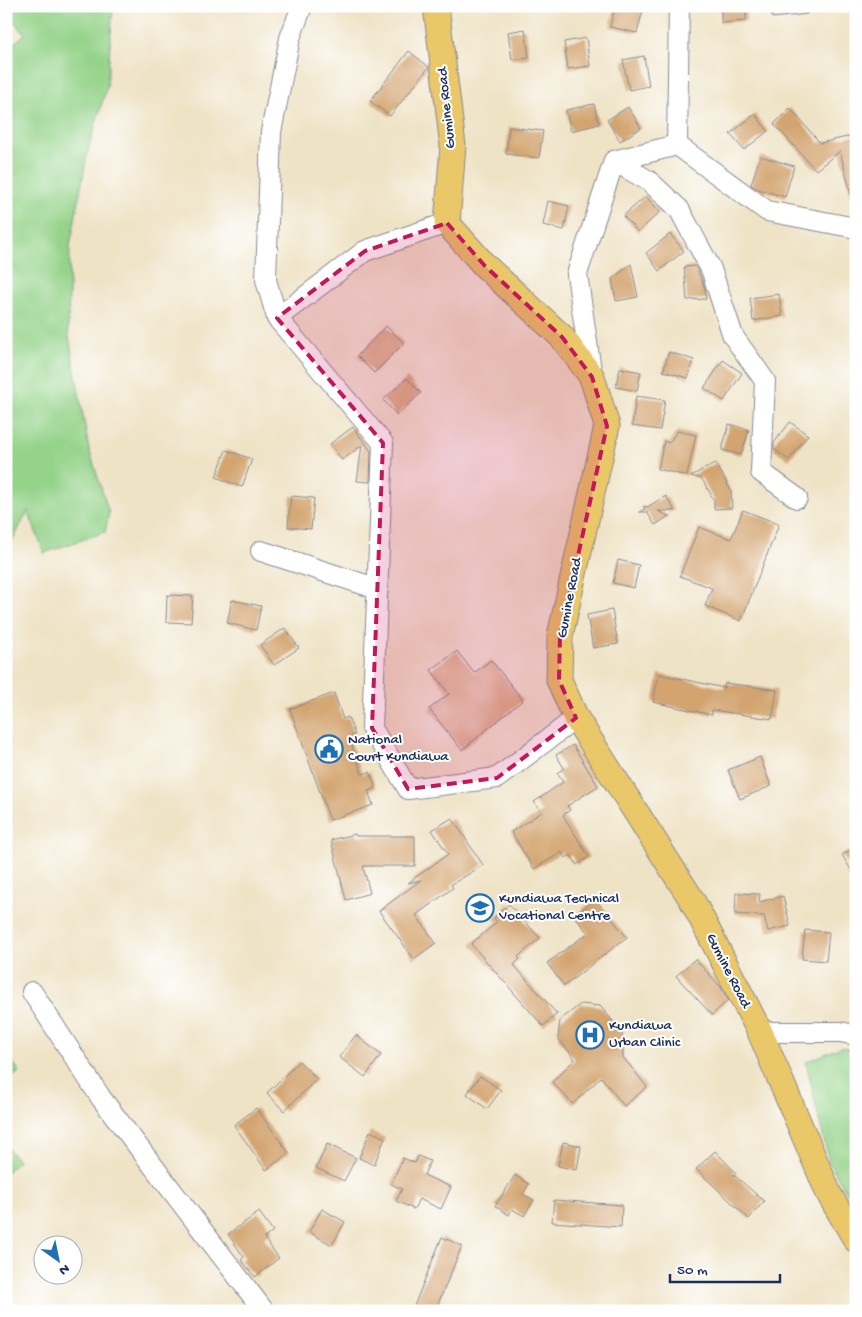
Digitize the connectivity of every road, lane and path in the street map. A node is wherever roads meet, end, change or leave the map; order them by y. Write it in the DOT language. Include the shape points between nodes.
graph roads {
  1 [pos="302,6"];
  2 [pos="436,6"];
  3 [pos="679,6"];
  4 [pos="677,145"];
  5 [pos="614,161"];
  6 [pos="447,223"];
  7 [pos="856,228"];
  8 [pos="277,318"];
  9 [pos="592,377"];
  10 [pos="797,498"];
  11 [pos="262,552"];
  12 [pos="378,589"];
  13 [pos="576,718"];
  14 [pos="32,992"];
  15 [pos="760,1032"];
  16 [pos="856,1035"];
  17 [pos="856,1240"];
  18 [pos="264,1311"];
  1 -- 8 [label="street" via="290,38 271,132 266,280"];
  2 -- 6 [label="main road, Gumine Road" via="452,146"];
  3 -- 4 [label="street"];
  4 -- 5 [label="street"];
  4 -- 7 [label="street" via="767,211"];
  5 -- 9 [label="street" via="577,274"];
  5 -- 10 [label="street" via="649,181 679,209 711,269 733,336 765,381 761,472"];
  6 -- 8 [label="street" via="365,251"];
  6 -- 9 [label="main road, Gumine Road" via="485,266 562,337"];
  8 -- 12 [label="street" via="383,443"];
  9 -- 13 [label="main road, Gumine Road" via="607,426 560,636 559,680"];
  11 -- 12 [label="street"];
  12 -- 13 [label="street" via="372,728 408,789 497,778"];
  13 -- 15 [label="main road, Gumine Road" via="692,900"];
  14 -- 18 [label="street" via="101,1098"];
  15 -- 16 [label="street"];
  15 -- 17 [label="main road, Gumine Road" via="829,1194"];
}
